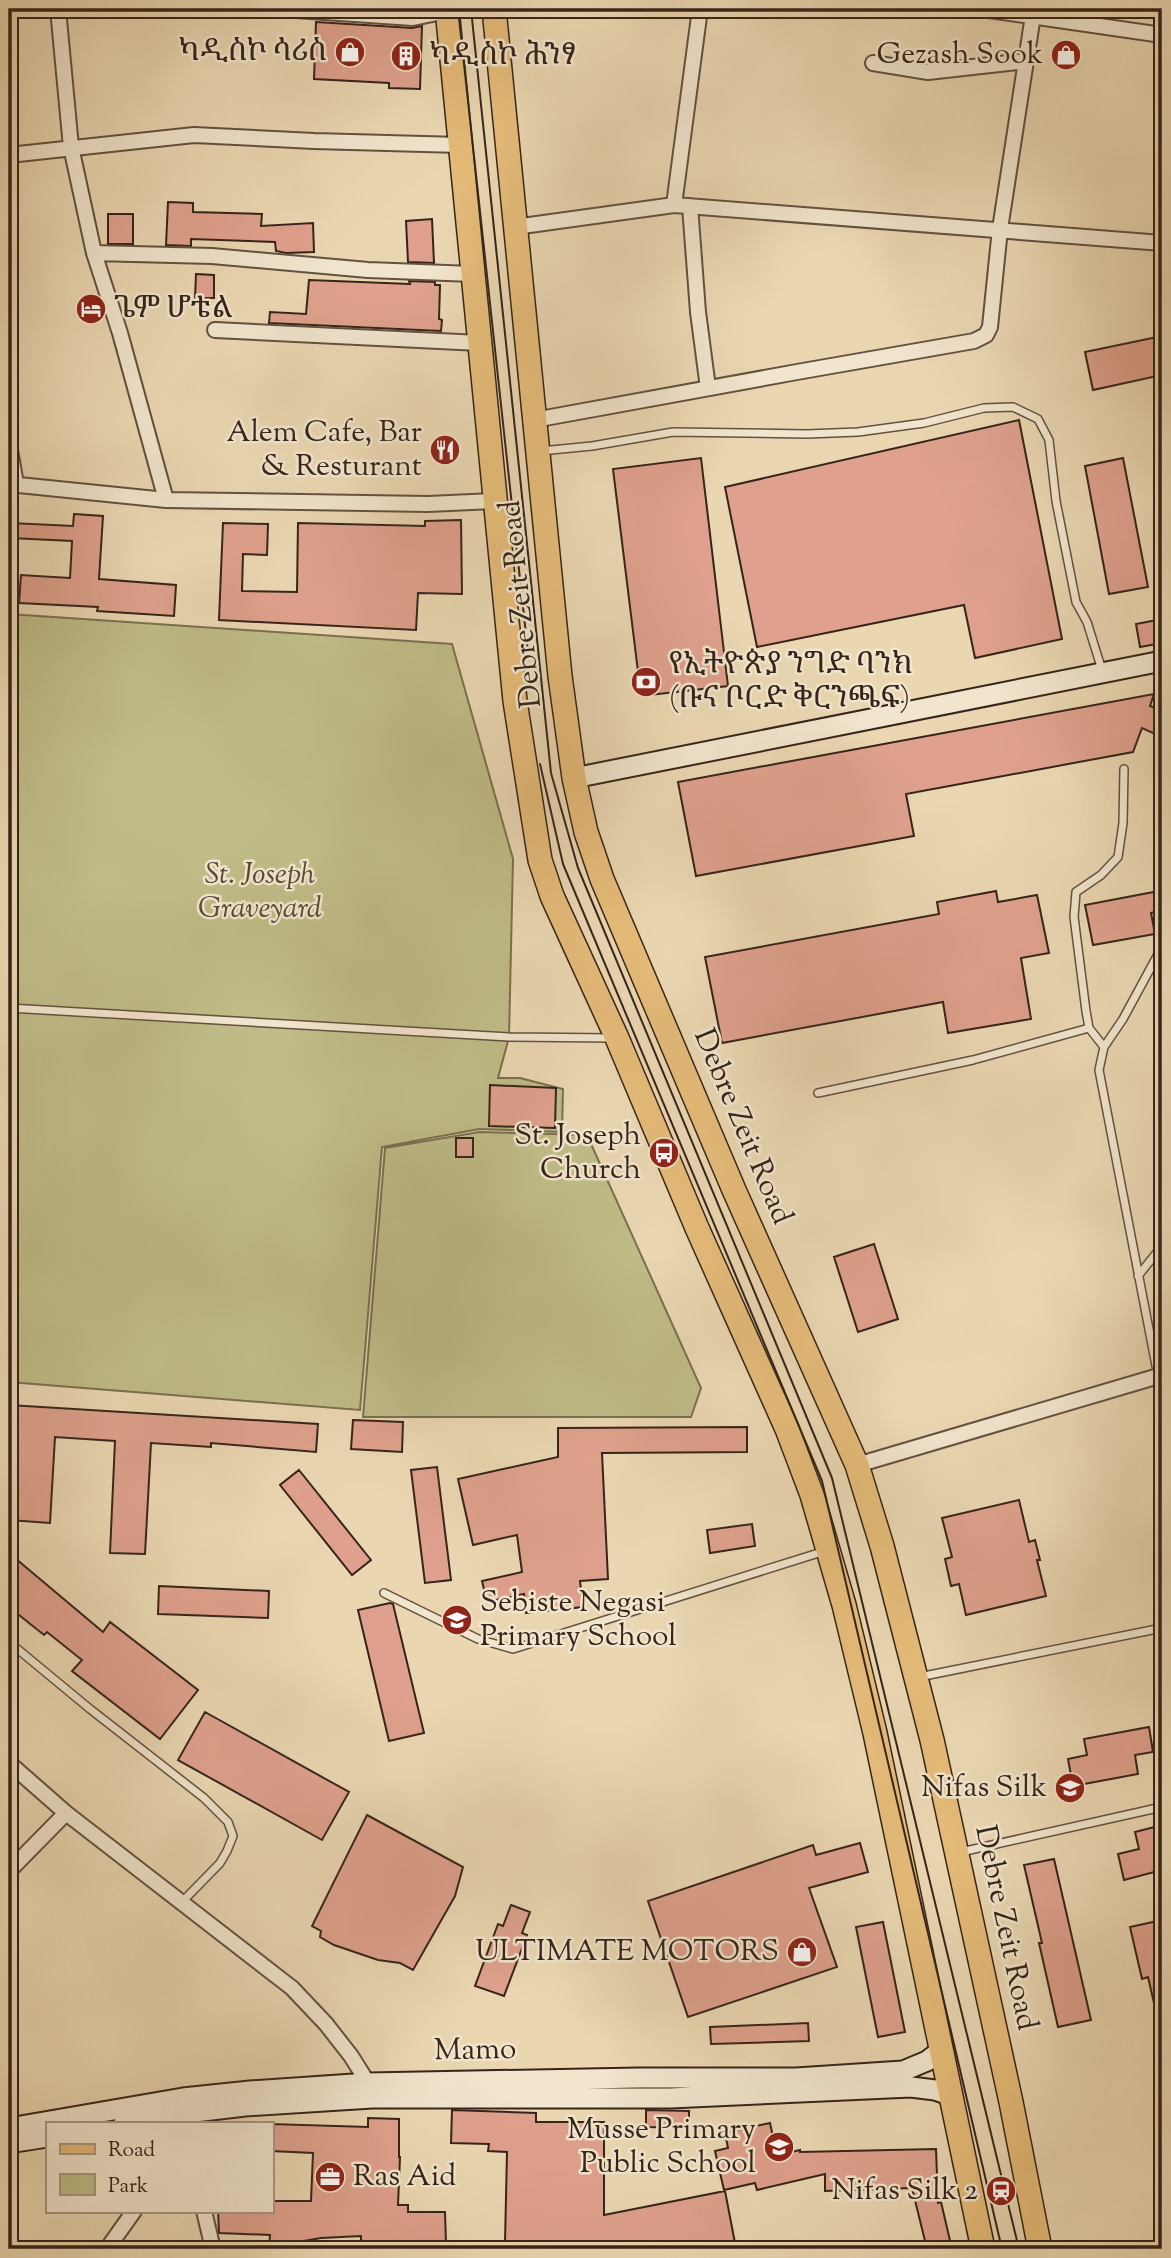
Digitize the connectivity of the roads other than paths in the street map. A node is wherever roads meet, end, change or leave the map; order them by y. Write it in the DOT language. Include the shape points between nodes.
graph roads {
  1 [pos="58,9"];
  2 [pos="281,9"];
  3 [pos="494,9"];
  4 [pos="700,9"];
  5 [pos="982,9"];
  6 [pos="447,10"];
  7 [pos="1033,13"];
  8 [pos="1162,35"];
  9 [pos="1026,61"];
  10 [pos="873,63"];
  11 [pos="460,145"];
  12 [pos="71,147"];
  13 [pos="9,155"];
  14 [pos="674,205"];
  15 [pos="690,206"];
  16 [pos="515,227"];
  17 [pos="1000,229"];
  18 [pos="1162,243"];
  19 [pos="94,253"];
  20 [pos="473,274"];
  21 [pos="215,330"];
  22 [pos="480,342"];
  23 [pos="708,388"];
  24 [pos="534,420"];
  25 [pos="9,444"];
  26 [pos="537,451"];
  27 [pos="12,484"];
  28 [pos="166,500"];
  29 [pos="494,501"];
  30 [pos="1162,661"];
  31 [pos="1103,672"];
  32 [pos="1124,769"];
  33 [pos="574,778"];
  34 [pos="1162,947"];
  35 [pos="9,1008"];
  36 [pos="1089,1028"];
  37 [pos="617,1038"];
  38 [pos="1104,1047"];
  39 [pos="818,1093"];
  40 [pos="1162,1246"];
  41 [pos="1138,1276"];
  42 [pos="1160,1376"];
  43 [pos="858,1465"];
  44 [pos="829,1550"];
  45 [pos="384,1593"];
  46 [pos="1162,1628"];
  47 [pos="9,1642"];
  48 [pos="916,1677"];
  49 [pos="12,1770"];
  50 [pos="1162,1807"];
  51 [pos="66,1813"];
  52 [pos="957,1853"];
  53 [pos="9,1871"];
  54 [pos="181,1902"];
  55 [pos="940,2051"];
  56 [pos="670,2089"];
  57 [pos="370,2090"];
  58 [pos="950,2095"];
  59 [pos="185,2111"];
  60 [pos="71,2122"];
  61 [pos="129,2122"];
  62 [pos="46,2124"];
  63 [pos="9,2128"];
  64 [pos="46,2137"];
  65 [pos="9,2143"];
  66 [pos="133,2212"];
  67 [pos="204,2212"];
  68 [pos="107,2249"];
  69 [pos="213,2249"];
  70 [pos="983,2249"];
  71 [pos="1040,2249"];
  1 -- 12 [label="street"];
  2 -- 6 [label="street" via="413,18"];
  3 -- 16 [label="main road, Debre Zeit Road"];
  4 -- 14 [label="street"];
  5 -- 7 [label="street"];
  6 -- 11 [label="main road, Debre Zeit Road"];
  7 -- 8 [label="street"];
  7 -- 9 [label="street"];
  9 -- 10 [label="street" via="928,72"];
  9 -- 17 [label="street"];
  11 -- 12 [label="street" via="194,135"];
  11 -- 20 [label="main road, Debre Zeit Road"];
  12 -- 13 [label="street"];
  12 -- 19 [label="street"];
  14 -- 15 [label="street"];
  14 -- 16 [label="street"];
  15 -- 17 [label="street"];
  15 -- 23 [label="street"];
  16 -- 24 [label="main road, Debre Zeit Road"];
  17 -- 18 [label="street"];
  17 -- 23 [label="street" via="986,335 974,341"];
  19 -- 20 [label="street" via="212,256"];
  19 -- 28 [label="street"];
  20 -- 22 [label="main road, Debre Zeit Road"];
  21 -- 22 [label="street"];
  22 -- 29 [label="main road, Debre Zeit Road"];
  23 -- 24 [label="street"];
  24 -- 26 [label="main road, Debre Zeit Road"];
  25 -- 27 [label="street"];
  26 -- 31 [label="lane" via="673,432 858,432 984,408 1013,407 1038,419 1049,440 1076,602"];
  26 -- 33 [label="main road, Debre Zeit Road"];
  27 -- 28 [label="street"];
  28 -- 29 [label="street"];
  29 -- 37 [label="main road, Debre Zeit Road" via="523,766 540,860"];
  30 -- 31 [label="street"];
  31 -- 33 [label="street"];
  32 -- 36 [label="lane" via="1118,857 1076,892 1074,917"];
  33 -- 43 [label="main road, Debre Zeit Road" via="602,879 734,1191"];
  34 -- 38 [label="lane"];
  35 -- 37 [label="lane" via="509,1037"];
  36 -- 38 [label="lane"];
  36 -- 39 [label="lane" via="973,1060"];
  37 -- 44 [label="main road, Debre Zeit Road" via="787,1429"];
  38 -- 41 [label="lane" via="1099,1070"];
  40 -- 41 [label="lane"];
  41 -- 42 [label="lane"];
  42 -- 43 [label="street"];
  43 -- 48 [label="main road, Debre Zeit Road"];
  44 -- 45 [label="lane" via="513,1649 478,1639"];
  44 -- 55 [label="main road, Debre Zeit Road" via="875,1733"];
  46 -- 48 [label="lane"];
  47 -- 54 [label="lane" via="229,1822 233,1836 220,1863"];
  48 -- 52 [label="main road, Debre Zeit Road"];
  49 -- 51 [label="street"];
  50 -- 52 [label="lane"];
  51 -- 53 [label="street"];
  51 -- 54 [label="street"];
  52 -- 71 [label="main road, Debre Zeit Road"];
  54 -- 57 [label="street" via="292,1988 351,2056"];
  55 -- 56 [label="street, Mamo" via="903,2071"];
  55 -- 58 [label="main road, Debre Zeit Road"];
  56 -- 57 [label="street, Mamo"];
  56 -- 58 [label="street" via="911,2087"];
  57 -- 59 [label="street, Mamo" via="250,2091"];
  58 -- 70 [label="main road, Debre Zeit Road"];
  59 -- 60 [label="street, Mamo"];
  59 -- 61 [label="street"];
  62 -- 63 [label="street, Mamo"];
  64 -- 65 [label="street"];
  66 -- 68 [label="street"];
  67 -- 69 [label="street"];
}
